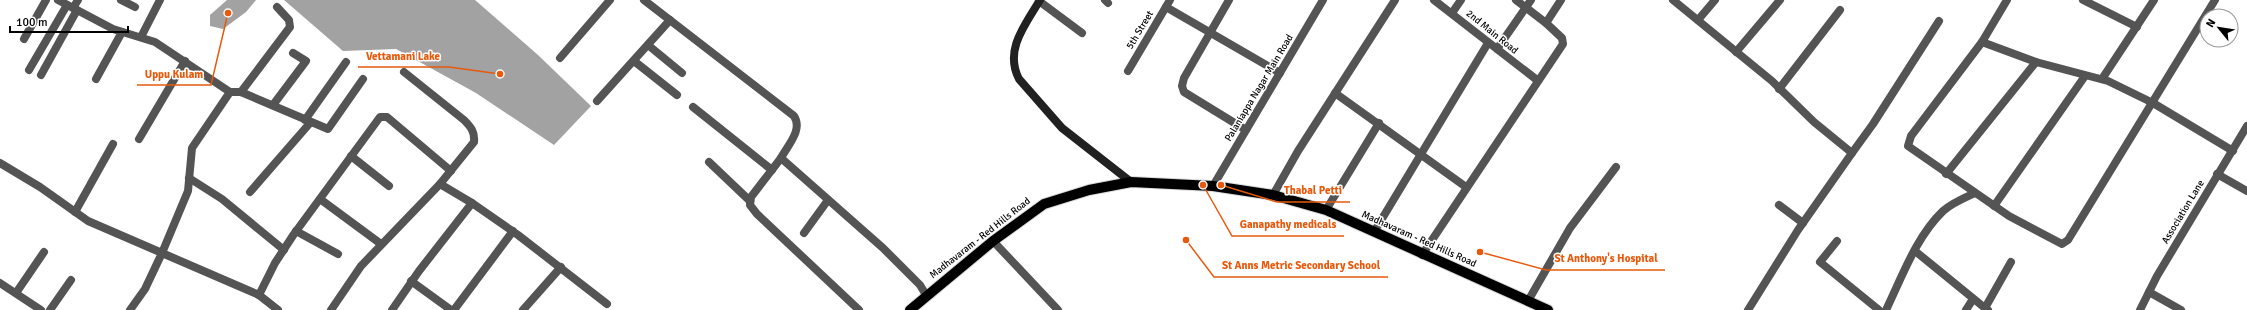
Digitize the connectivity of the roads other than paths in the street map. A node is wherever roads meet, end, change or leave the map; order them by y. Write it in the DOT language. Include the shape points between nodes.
graph roads {
  1 [pos="46,0"];
  2 [pos="58,0"];
  3 [pos="78,0"];
  4 [pos="121,0"];
  5 [pos="160,0"];
  6 [pos="610,0"];
  7 [pos="644,0"];
  8 [pos="1230,0"];
  9 [pos="1324,0"];
  10 [pos="1395,0"];
  11 [pos="1434,0"];
  12 [pos="1461,0"];
  13 [pos="1516,0"];
  14 [pos="1532,0"];
  15 [pos="1561,0"];
  16 [pos="1673,0"];
  17 [pos="1715,0"];
  18 [pos="1780,0"];
  19 [pos="2007,0"];
  20 [pos="2083,0"];
  21 [pos="2154,0"];
  22 [pos="2215,0"];
  23 [pos="1040,1"];
  24 [pos="1168,3"];
  25 [pos="135,7"];
  26 [pos="277,7"];
  27 [pos="72,8"];
  28 [pos="1526,8"];
  29 [pos="1840,10"];
  30 [pos="1452,13"];
  31 [pos="670,20"];
  32 [pos="1698,20"];
  33 [pos="1939,20"];
  34 [pos="1546,23"];
  35 [pos="2137,28"];
  36 [pos="122,32"];
  37 [pos="1210,32"];
  38 [pos="1082,33"];
  39 [pos="141,37"];
  40 [pos="24,39"];
  41 [pos="1982,42"];
  42 [pos="1488,43"];
  43 [pos="648,45"];
  44 [pos="1497,49"];
  45 [pos="1736,52"];
  46 [pos="293,53"];
  47 [pos="560,58"];
  48 [pos="185,61"];
  49 [pos="634,61"];
  50 [pos="346,62"];
  51 [pos="2036,62"];
  52 [pos="29,70"];
  53 [pos="1128,71"];
  54 [pos="404,72"];
  55 [pos="1280,73"];
  56 [pos="682,74"];
  57 [pos="41,75"];
  58 [pos="2085,76"];
  59 [pos="96,79"];
  60 [pos="363,79"];
  61 [pos="2102,79"];
  62 [pos="1537,80"];
  63 [pos="1779,89"];
  64 [pos="230,92"];
  65 [pos="241,92"];
  66 [pos="1336,93"];
  67 [pos="677,95"];
  68 [pos="598,101"];
  69 [pos="2153,103"];
  70 [pos="273,105"];
  71 [pos="693,107"];
  72 [pos="308,121"];
  73 [pos="1379,123"];
  74 [pos="2247,126"];
  75 [pos="1246,130"];
  76 [pos="139,139"];
  77 [pos="113,144"];
  78 [pos="2232,151"];
  79 [pos="1852,153"];
  80 [pos="1422,154"];
  81 [pos="351,156"];
  82 [pos="781,158"];
  83 [pos="709,162"];
  84 [pos="0,164"];
  85 [pos="1616,168"];
  86 [pos="772,170"];
  87 [pos="451,171"];
  88 [pos="1946,174"];
  89 [pos="2217,174"];
  90 [pos="188,178"];
  91 [pos="1131,182"];
  92 [pos="440,184"];
  93 [pos="389,186"];
  94 [pos="1213,186"];
  95 [pos="1466,187"];
  96 [pos="2247,191"];
  97 [pos="250,192"];
  98 [pos="1975,193"];
  99 [pos="1273,195"];
  100 [pos="320,199"];
  101 [pos="828,200"];
  102 [pos="750,201"];
  103 [pos="472,203"];
  104 [pos="1779,205"];
  105 [pos="1994,206"];
  106 [pos="1326,210"];
  107 [pos="75,212"];
  108 [pos="1803,223"];
  109 [pos="296,231"];
  110 [pos="513,231"];
  111 [pos="1374,232"];
  112 [pos="804,233"];
  113 [pos="993,241"];
  114 [pos="1837,241"];
  115 [pos="381,244"];
  116 [pos="284,250"];
  117 [pos="1915,251"];
  118 [pos="44,252"];
  119 [pos="162,253"];
  120 [pos="338,254"];
  121 [pos="1422,255"];
  122 [pos="2011,262"];
  123 [pos="561,267"];
  124 [pos="70,280"];
  125 [pos="411,281"];
  126 [pos="0,283"];
  127 [pos="2149,292"];
  128 [pos="16,293"];
  129 [pos="259,295"];
  130 [pos="926,295"];
  131 [pos="1973,299"];
  132 [pos="1528,301"];
  133 [pos="607,304"];
  134 [pos="37,309"];
  135 [pos="526,309"];
  136 [pos="1987,309"];
  137 [pos="50,310"];
  138 [pos="130,310"];
  139 [pos="278,310"];
  140 [pos="331,310"];
  141 [pos="392,310"];
  142 [pos="452,310"];
  143 [pos="859,310"];
  144 [pos="910,310"];
  145 [pos="1058,310"];
  146 [pos="1548,310"];
  147 [pos="1748,310"];
  148 [pos="1879,310"];
  149 [pos="1886,310"];
  150 [pos="1966,310"];
  151 [pos="2140,310"];
  152 [pos="2181,310"];
  1 -- 40 [label="street"];
  2 -- 27 [label="street"];
  3 -- 27 [label="street"];
  4 -- 25 [label="street"];
  5 -- 39 [label="street"];
  6 -- 47 [label="street"];
  7 -- 31 [label="street"];
  8 -- 37 [label="street"];
  9 -- 55 [label="street, Palaniappa Nagar Main Road"];
  10 -- 66 [label="street"];
  11 -- 30 [label="street, 2nd Main Road"];
  12 -- 30 [label="street"];
  13 -- 28 [label="street"];
  14 -- 28 [label="street"];
  15 -- 34 [label="street"];
  16 -- 32 [label="street"];
  17 -- 32 [label="street"];
  18 -- 45 [label="street"];
  19 -- 41 [label="street"];
  20 -- 35 [label="street"];
  21 -- 35 [label="street"];
  22 -- 69 [label="street"];
  23 -- 38 [label="street"];
  23 -- 91 [label="main road" via="1015,44 1013,58 1019,79 1062,128"];
  24 -- 37 [label="street"];
  24 -- 53 [label="street, 5th Street"];
  26 -- 65 [label="street" via="289,20 290,27"];
  27 -- 36 [label="street"];
  27 -- 52 [label="street"];
  27 -- 57 [label="street"];
  28 -- 34 [label="street"];
  28 -- 44 [label="street"];
  29 -- 63 [label="street"];
  30 -- 42 [label="street, 2nd Main Road"];
  31 -- 43 [label="street"];
  31 -- 82 [label="street" via="794,116 797,130"];
  32 -- 45 [label="street"];
  33 -- 79 [label="street"];
  34 -- 62 [label="street" via="1563,42"];
  35 -- 61 [label="street"];
  36 -- 39 [label="street"];
  36 -- 59 [label="street"];
  37 -- 55 [label="street"];
  37 -- 75 [label="street" via="1184,78 1184,92"];
  39 -- 48 [label="street" via="155,42"];
  41 -- 51 [label="street"];
  41 -- 88 [label="street" via="1908,142 1910,148"];
  42 -- 44 [label="street, 2nd Main Road"];
  42 -- 80 [label="street"];
  43 -- 49 [label="street"];
  43 -- 56 [label="street"];
  44 -- 62 [label="street, 2nd Main Road"];
  45 -- 63 [label="street"];
  46 -- 70 [label="street" via="306,61"];
  48 -- 64 [label="street"];
  48 -- 76 [label="street"];
  49 -- 67 [label="street"];
  49 -- 68 [label="street"];
  50 -- 72 [label="street"];
  51 -- 58 [label="street"];
  51 -- 88 [label="street"];
  54 -- 87 [label="street" via="472,128 474,142"];
  55 -- 75 [label="street, Palaniappa Nagar Main Road"];
  58 -- 61 [label="street"];
  58 -- 105 [label="street"];
  60 -- 72 [label="street" via="330,127 324,129"];
  61 -- 69 [label="street"];
  62 -- 95 [label="street"];
  63 -- 79 [label="street"];
  64 -- 65 [label="street"];
  64 -- 90 [label="street" via="194,144 190,155"];
  65 -- 70 [label="street"];
  66 -- 73 [label="street"];
  66 -- 99 [label="street"];
  69 -- 78 [label="street"];
  69 -- 105 [label="street" via="2068,240 2062,244 2031,229"];
  70 -- 72 [label="street"];
  71 -- 86 [label="street"];
  72 -- 97 [label="street"];
  73 -- 80 [label="street"];
  73 -- 106 [label="street"];
  74 -- 78 [label="street, Association Lane"];
  75 -- 94 [label="street, Palaniappa Nagar Main Road"];
  77 -- 107 [label="street"];
  78 -- 89 [label="street, Association Lane"];
  79 -- 108 [label="street"];
  80 -- 95 [label="street"];
  80 -- 111 [label="street"];
  81 -- 87 [label="street" via="377,120 384,116"];
  81 -- 93 [label="street"];
  81 -- 100 [label="street"];
  82 -- 86 [label="street"];
  82 -- 101 [label="street"];
  83 -- 102 [label="street"];
  84 -- 107 [label="street" via="40,187"];
  85 -- 132 [label="street" via="1570,228"];
  86 -- 102 [label="street"];
  87 -- 92 [label="street"];
  88 -- 98 [label="street"];
  89 -- 96 [label="street"];
  89 -- 127 [label="street, Association Lane"];
  90 -- 116 [label="street" via="222,199"];
  90 -- 119 [label="street" via="188,191"];
  91 -- 94 [label="main road, Madhavaram - Red Hills Road"];
  91 -- 113 [label="main road, Madhavaram - Red Hills Road" via="1089,190 1044,204"];
  92 -- 103 [label="street"];
  92 -- 115 [label="street"];
  94 -- 99 [label="main road, Madhavaram - Red Hills Road"];
  95 -- 121 [label="street"];
  98 -- 105 [label="street"];
  98 -- 117 [label="street" via="1944,211"];
  99 -- 106 [label="main road, Madhavaram - Red Hills Road"];
  100 -- 109 [label="street"];
  100 -- 115 [label="street"];
  101 -- 112 [label="street"];
  101 -- 130 [label="street" via="883,248 920,285"];
  102 -- 143 [label="street" via="757,214"];
  103 -- 110 [label="street"];
  103 -- 125 [label="street"];
  104 -- 108 [label="street"];
  106 -- 111 [label="main road, Madhavaram - Red Hills Road"];
  107 -- 119 [label="street" via="88,221"];
  108 -- 147 [label="street"];
  109 -- 116 [label="street"];
  109 -- 120 [label="street"];
  110 -- 123 [label="street"];
  110 -- 142 [label="street"];
  111 -- 121 [label="main road, Madhavaram - Red Hills Road"];
  113 -- 130 [label="main road, Madhavaram - Red Hills Road"];
  113 -- 145 [label="street"];
  114 -- 148 [label="street" via="1820,262"];
  115 -- 140 [label="street" via="353,275"];
  116 -- 129 [label="street"];
  117 -- 131 [label="street"];
  117 -- 149 [label="street"];
  118 -- 128 [label="street"];
  119 -- 129 [label="street"];
  119 -- 138 [label="street" via="145,289"];
  121 -- 132 [label="main road, Madhavaram - Red Hills Road"];
  122 -- 136 [label="street"];
  123 -- 133 [label="street"];
  123 -- 135 [label="street"];
  124 -- 137 [label="street"];
  125 -- 141 [label="street"];
  125 -- 142 [label="street"];
  126 -- 128 [label="street"];
  127 -- 151 [label="street, Association Lane"];
  127 -- 152 [label="street"];
  128 -- 134 [label="street"];
  129 -- 139 [label="street"];
  130 -- 144 [label="main road, Madhavaram - Red Hills Road"];
  131 -- 136 [label="street"];
  131 -- 150 [label="street"];
  132 -- 146 [label="main road, Madhavaram - Red Hills Road"];
}
